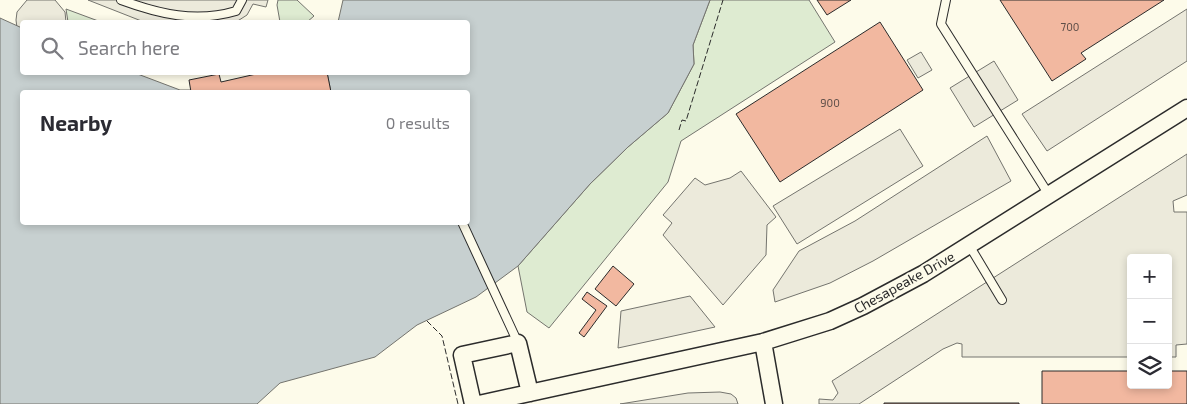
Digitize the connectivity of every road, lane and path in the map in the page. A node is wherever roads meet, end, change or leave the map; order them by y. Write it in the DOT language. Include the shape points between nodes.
graph roads {
  1 [pos="121,0"];
  2 [pos="242,0"];
  3 [pos="946,0"];
  4 [pos="1187,108"];
  5 [pos="1049,195"];
  6 [pos="463,225"];
  7 [pos="969,245"];
  8 [pos="1002,300"];
  9 [pos="518,342"];
  10 [pos="763,342"];
  11 [pos="530,393"];
  12 [pos="473,404"];
  13 [pos="479,404"];
  14 [pos="774,404"];
  1 -- 2 [label="lane" via="159,13 184,17 236,11"];
  3 -- 5 [label="lane" via="941,24"];
  4 -- 5 [label="street, Chesapeake Drive"];
  5 -- 7 [label="street, Chesapeake Drive"];
  6 -- 9 [label="lane"];
  7 -- 8 [label="lane"];
  7 -- 10 [label="street, Chesapeake Drive" via="863,306 822,324"];
  9 -- 11 [label="street"];
  9 -- 12 [label="street" via="462,355"];
  10 -- 11 [label="street, Chesapeake Drive"];
  10 -- 14 [label="street"];
  11 -- 13 [label="street, Chesapeake Drive"];
}
